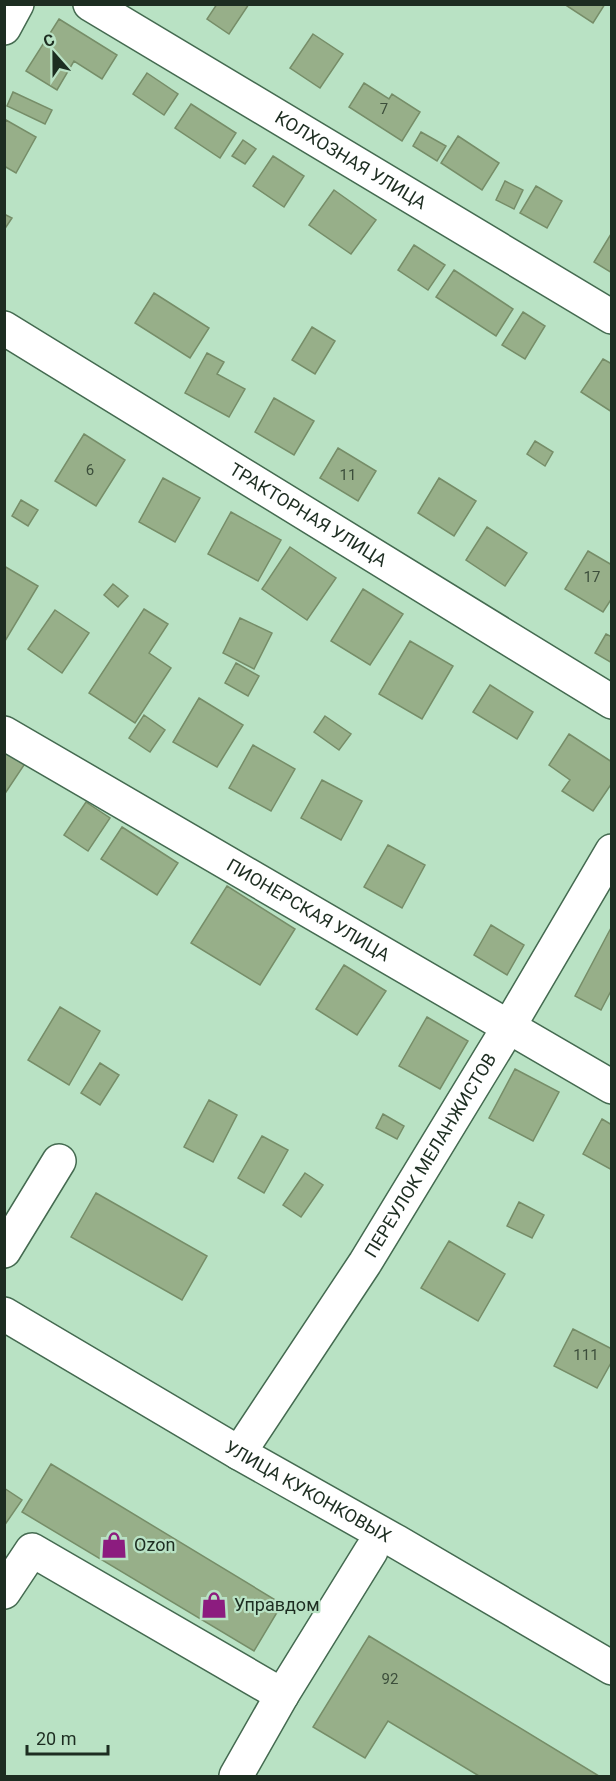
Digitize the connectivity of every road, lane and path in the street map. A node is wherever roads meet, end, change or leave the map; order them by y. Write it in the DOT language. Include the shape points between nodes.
graph roads {
  1 [pos="17,4"];
  2 [pos="90,4"];
  3 [pos="4,28"];
  4 [pos="612,318"];
  5 [pos="4,327"];
  6 [pos="612,702"];
  7 [pos="4,733"];
  8 [pos="612,851"];
  9 [pos="508,1028"];
  10 [pos="612,1087"];
  11 [pos="59,1161"];
  12 [pos="4,1251"];
  13 [pos="4,1314"];
  14 [pos="4,1338"];
  15 [pos="239,1453"];
  16 [pos="371,1551"];
  17 [pos="4,1592"];
  18 [pos="612,1668"];
  19 [pos="612,1689"];
  20 [pos="282,1695"];
  21 [pos="236,1776"];
  1 -- 3 [label="street"];
  2 -- 4 [label="street, КОЛХОЗНАЯ УЛИЦА"];
  5 -- 6 [label="street, ТРАКТОРНАЯ УЛИЦА"];
  7 -- 9 [label="street, ПИОНЕРСКАЯ УЛИЦА"];
  8 -- 9 [label="street, ПЕРЕУЛОК МЕЛАНЖИСТОВ"];
  9 -- 10 [label="street, ПИОНЕРСКАЯ УЛИЦА"];
  9 -- 15 [label="street, ПЕРЕУЛОК МЕЛАНЖИСТОВ" via="358,1273"];
  11 -- 12 [label="street"];
  13 -- 15 [label="street, УЛИЦА КУКОНКОВЫХ"];
  14 -- 16 [label="street, УЛИЦА КУКОНКОВЫХ"];
  15 -- 18 [label="street, УЛИЦА КУКОНКОВЫХ"];
  16 -- 19 [label="street, УЛИЦА КУКОНКОВЫХ"];
  16 -- 20 [label="street"];
  17 -- 20 [label="street" via="32,1550"];
  20 -- 21 [label="street"];
}
